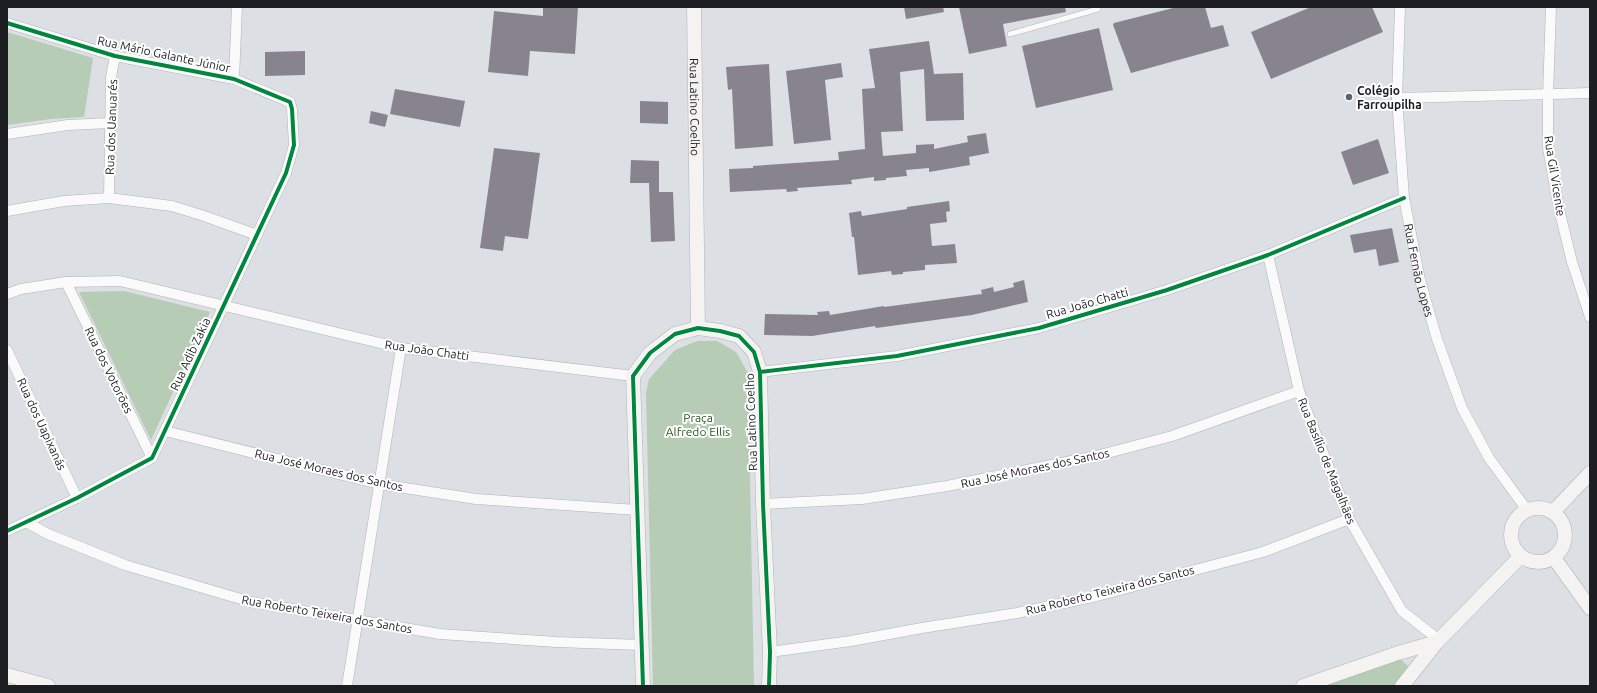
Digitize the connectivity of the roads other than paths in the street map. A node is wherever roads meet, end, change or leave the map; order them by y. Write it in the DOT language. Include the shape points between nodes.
graph roads {
  1 [pos="237,7"];
  2 [pos="694,7"];
  3 [pos="1400,7"];
  4 [pos="1551,7"];
  5 [pos="1098,9"];
  6 [pos="7,23"];
  7 [pos="1010,34"];
  8 [pos="115,56"];
  9 [pos="234,79"];
  10 [pos="1590,93"];
  11 [pos="1548,95"];
  12 [pos="1397,98"];
  13 [pos="292,105"];
  14 [pos="110,123"];
  15 [pos="7,134"];
  16 [pos="109,198"];
  17 [pos="1404,198"];
  18 [pos="7,211"];
  19 [pos="257,235"];
  20 [pos="1268,255"];
  21 [pos="66,282"];
  22 [pos="7,294"];
  23 [pos="224,306"];
  24 [pos="1590,317"];
  25 [pos="698,328"];
  26 [pos="401,348"];
  27 [pos="7,350"];
  28 [pos="760,372"];
  29 [pos="633,376"];
  30 [pos="1298,391"];
  31 [pos="165,431"];
  32 [pos="152,458"];
  33 [pos="1590,473"];
  34 [pos="379,484"];
  35 [pos="77,498"];
  36 [pos="763,504"];
  37 [pos="637,510"];
  38 [pos="1527,510"];
  39 [pos="1553,512"];
  40 [pos="1349,519"];
  41 [pos="26,522"];
  42 [pos="7,530"];
  43 [pos="1520,557"];
  44 [pos="1554,558"];
  45 [pos="1590,608"];
  46 [pos="358,620"];
  47 [pos="1438,641"];
  48 [pos="642,645"];
  49 [pos="770,652"];
  50 [pos="7,675"];
  51 [pos="48,686"];
  52 [pos="347,686"];
  53 [pos="643,686"];
  54 [pos="769,686"];
  55 [pos="1303,686"];
  56 [pos="1402,686"];
  1 -- 9 [label="street"];
  2 -- 25 [label="street, Rua Latino Coelho"];
  3 -- 12 [label="street, Rua Fernão Lopes"];
  4 -- 11 [label="street, Rua Gil Vicente"];
  5 -- 7 [label="lane"];
  6 -- 8 [label="street, Rua Mário Galante Júnior"];
  8 -- 9 [label="street, Rua Mário Galante Júnior"];
  8 -- 14 [label="street, Rua dos Uanuarés" via="111,77"];
  9 -- 13 [label="street, Rua Mário Galante Júnior"];
  10 -- 11 [label="street"];
  11 -- 12 [label="street"];
  11 -- 24 [label="street, Rua Gil Vicente" via="1548,148 1559,208 1574,269"];
  12 -- 17 [label="street, Rua Fernão Lopes"];
  13 -- 19 [label="street, Rua Adib Zakia" via="294,145 286,174"];
  14 -- 15 [label="street" via="68,124"];
  14 -- 16 [label="street, Rua dos Uanuarés"];
  16 -- 18 [label="street" via="64,201"];
  16 -- 19 [label="street" via="172,206"];
  17 -- 20 [label="street, Rua João Chatti"];
  17 -- 38 [label="street, Rua Fernão Lopes" via="1420,280 1437,339 1462,408 1489,458"];
  19 -- 23 [label="street, Rua Adib Zakia"];
  20 -- 28 [label="street, Rua João Chatti" via="1167,290 1038,328 898,356"];
  20 -- 30 [label="street, Rua Basílio de Magalhães"];
  21 -- 22 [label="street, Rua João Chatti"];
  21 -- 23 [label="street, Rua João Chatti" via="120,281"];
  21 -- 32 [label="street, Rua dos Votorões"];
  23 -- 26 [label="street, Rua João Chatti"];
  23 -- 31 [label="street, Rua Adib Zakia"];
  25 -- 28 [label="street, Rua Latino Coelho" via="739,336 754,352"];
  25 -- 29 [label="street, Rua Latino Coelho" via="675,334 650,353"];
  26 -- 29 [label="street, Rua João Chatti"];
  26 -- 34 [label="street"];
  27 -- 35 [label="street, Rua dos Uapixanás"];
  28 -- 36 [label="street, Rua Latino Coelho"];
  29 -- 37 [label="street"];
  30 -- 36 [label="street, Rua José Moraes dos Santos" via="1172,436 1096,456 947,486 862,499"];
  30 -- 40 [label="street, Rua Basílio de Magalhães"];
  31 -- 32 [label="street, Rua Adib Zakia"];
  31 -- 34 [label="street, Rua José Moraes dos Santos"];
  32 -- 35 [label="street"];
  33 -- 39 [label="street"];
  34 -- 37 [label="street, Rua José Moraes dos Santos" via="476,499"];
  34 -- 46 [label="street"];
  35 -- 41 [label="street"];
  36 -- 49 [label="street, Rua Latino Coelho"];
  37 -- 48 [label="street"];
  38 -- 39 [label="street" via="1541,508"];
  38 -- 43 [label="street" via="1519,515 1511,528 1511,544"];
  39 -- 44 [label="street" via="1563,524 1565,534 1560,551"];
  40 -- 47 [label="street, Rua Basílio de Magalhães" via="1402,611"];
  40 -- 49 [label="street, Rua Roberto Teixeira dos Santos" via="1263,552 1097,596 1017,613 851,642"];
  41 -- 42 [label="street"];
  41 -- 46 [label="street, Rua Roberto Teixeira dos Santos" via="48,534 125,565 251,602"];
  43 -- 44 [label="street" via="1528,562 1538,563"];
  43 -- 47 [label="street"];
  44 -- 45 [label="street"];
  46 -- 48 [label="street, Rua Roberto Teixeira dos Santos" via="440,634"];
  46 -- 52 [label="street"];
  47 -- 55 [label="street"];
  47 -- 56 [label="street"];
  48 -- 53 [label="street"];
  49 -- 54 [label="street, Rua Latino Coelho"];
  50 -- 51 [label="street"];
}
